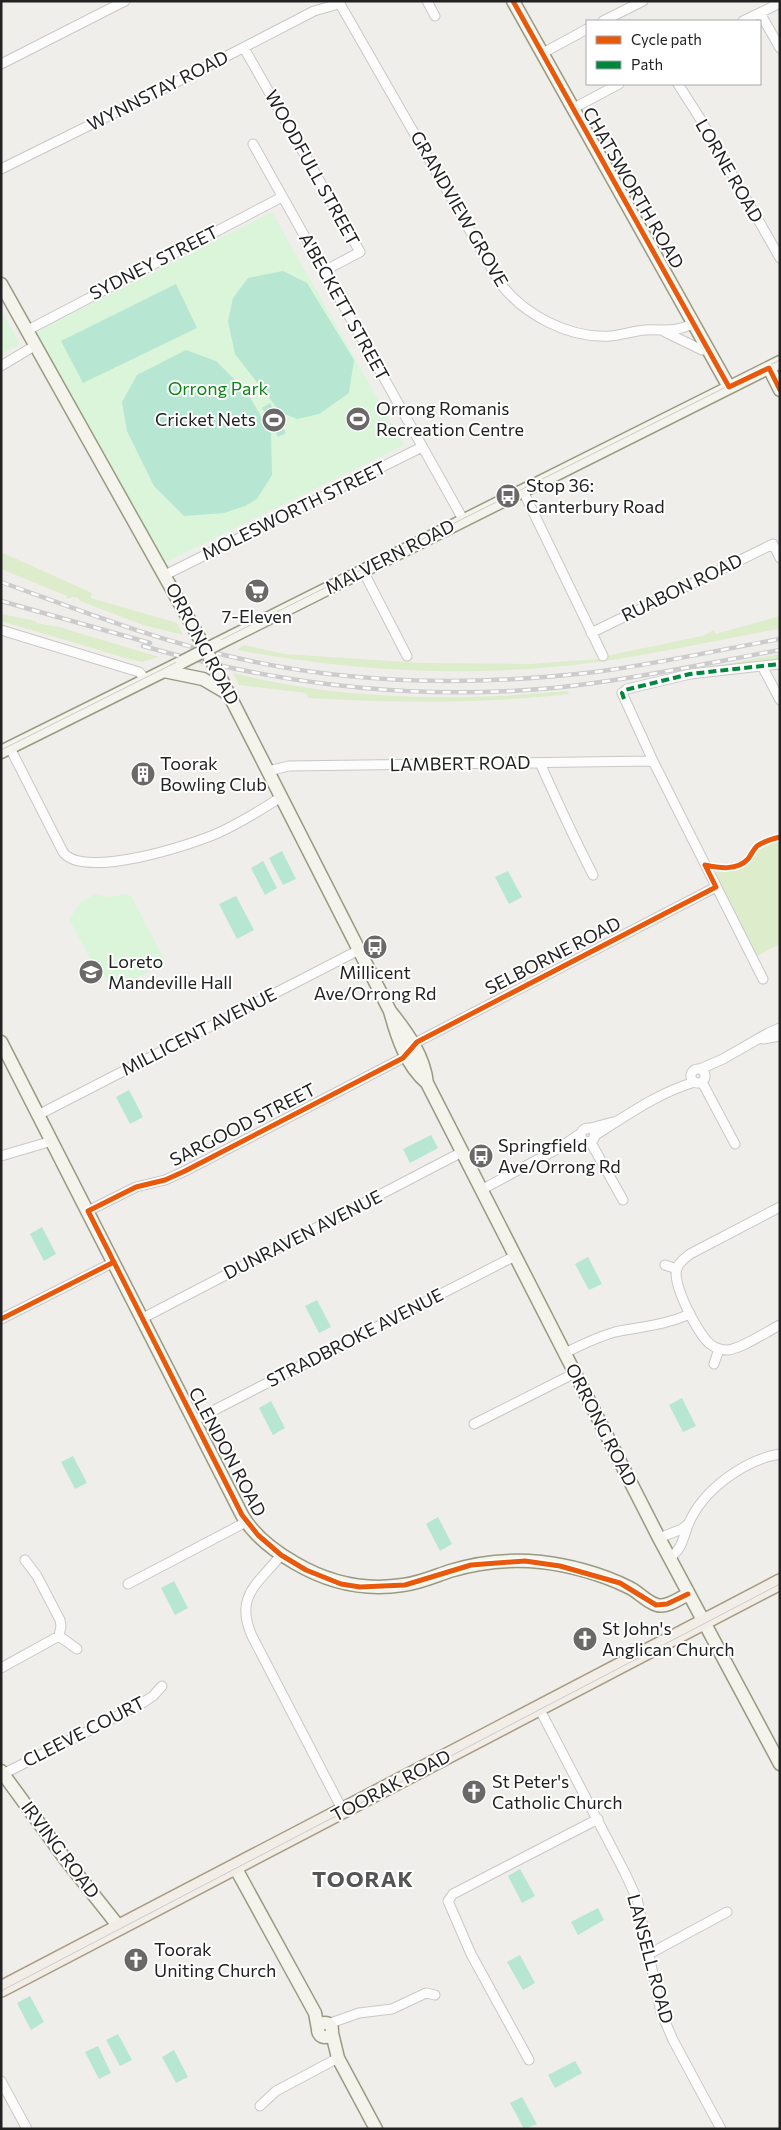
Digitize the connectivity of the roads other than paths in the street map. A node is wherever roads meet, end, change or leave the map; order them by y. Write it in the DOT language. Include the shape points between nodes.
graph roads {
  1 [pos="125,1"];
  2 [pos="324,1"];
  3 [pos="427,1"];
  4 [pos="513,1"];
  5 [pos="643,1"];
  6 [pos="337,3"];
  7 [pos="780,3"];
  8 [pos="314,11"];
  9 [pos="760,13"];
  10 [pos="435,16"];
  11 [pos="605,20"];
  12 [pos="745,20"];
  13 [pos="586,30"];
  14 [pos="244,48"];
  15 [pos="780,48"];
  16 [pos="543,53"];
  17 [pos="1,64"];
  18 [pos="617,85"];
  19 [pos="679,85"];
  20 [pos="572,109"];
  21 [pos="253,144"];
  22 [pos="1,169"];
  23 [pos="282,197"];
  24 [pos="780,258"];
  25 [pos="324,271"];
  26 [pos="1,284"];
  27 [pos="694,323"];
  28 [pos="28,330"];
  29 [pos="664,332"];
  30 [pos="36,345"];
  31 [pos="708,350"];
  32 [pos="774,365"];
  33 [pos="1,366"];
  34 [pos="729,387"];
  35 [pos="780,390"];
  36 [pos="422,447"];
  37 [pos="523,491"];
  38 [pos="464,520"];
  39 [pos="780,558"];
  40 [pos="363,571"];
  41 [pos="165,575"];
  42 [pos="1,630"];
  43 [pos="591,633"];
  44 [pos="208,645"];
  45 [pos="407,656"];
  46 [pos="603,656"];
  47 [pos="780,664"];
  48 [pos="762,666"];
  49 [pos="164,671"];
  50 [pos="146,680"];
  51 [pos="229,694"];
  52 [pos="780,700"];
  53 [pos="6,750"];
  54 [pos="653,761"];
  55 [pos="540,763"];
  56 [pos="268,771"];
  57 [pos="281,797"];
  58 [pos="593,875"];
  59 [pos="716,887"];
  60 [pos="359,950"];
  61 [pos="763,979"];
  62 [pos="780,1028"];
  63 [pos="780,1036"];
  64 [pos="756,1041"];
  65 [pos="1,1042"];
  66 [pos="410,1050"];
  67 [pos="723,1059"];
  68 [pos="696,1070"];
  69 [pos="701,1080"];
  70 [pos="672,1091"];
  71 [pos="38,1115"];
  72 [pos="588,1136"];
  73 [pos="52,1142"];
  74 [pos="735,1144"];
  75 [pos="462,1152"];
  76 [pos="1,1156"];
  77 [pos="481,1190"];
  78 [pos="623,1200"];
  79 [pos="780,1207"];
  80 [pos="88,1211"];
  81 [pos="515,1256"];
  82 [pos="114,1262"];
  83 [pos="665,1265"];
  84 [pos="676,1269"];
  85 [pos="690,1314"];
  86 [pos="142,1318"];
  87 [pos="1,1319"];
  88 [pos="780,1325"];
  89 [pos="719,1349"];
  90 [pos="565,1353"];
  91 [pos="714,1364"];
  92 [pos="575,1373"];
  93 [pos="195,1420"];
  94 [pos="474,1424"];
  95 [pos="780,1454"];
  96 [pos="246,1522"];
  97 [pos="688,1524"];
  98 [pos="659,1538"];
  99 [pos="281,1555"];
  100 [pos="670,1557"];
  101 [pos="25,1560"];
  102 [pos="780,1582"];
  103 [pos="128,1584"];
  104 [pos="686,1590"];
  105 [pos="703,1622"];
  106 [pos="59,1636"];
  107 [pos="77,1649"];
  108 [pos="1,1668"];
  109 [pos="162,1686"];
  110 [pos="539,1708"];
  111 [pos="780,1764"];
  112 [pos="2,1772"];
  113 [pos="343,1811"];
  114 [pos="598,1819"];
  115 [pos="235,1867"];
  116 [pos="727,1912"];
  117 [pos="120,1928"];
  118 [pos="649,1954"];
  119 [pos="1,1989"];
  120 [pos="435,1995"];
  121 [pos="327,2030"];
  122 [pos="336,2053"];
  123 [pos="529,2060"];
  124 [pos="1,2080"];
  125 [pos="260,2106"];
  126 [pos="27,2129"];
  127 [pos="376,2129"];
  128 [pos="722,2129"];
  1 -- 17 [label="street"];
  2 -- 8 [label="street, WYNNSTAY ROAD"];
  3 -- 10 [label="street"];
  4 -- 16 [label="main road, CHATSWORTH ROAD"];
  5 -- 11 [label="street"];
  6 -- 8 [label="street, WYNNSTAY ROAD"];
  6 -- 29 [label="street, GRANDVIEW GROVE" via="368,49 500,283 512,298 546,321 582,333 610,336 643,330"];
  7 -- 9 [label="street"];
  8 -- 14 [label="street, WYNNSTAY ROAD"];
  9 -- 12 [label="street"];
  9 -- 15 [label="street"];
  13 -- 16 [label="street"];
  14 -- 22 [label="street, WYNNSTAY ROAD"];
  14 -- 25 [label="street, WOODFULL STREET" via="360,252"];
  16 -- 20 [label="main road, CHATSWORTH ROAD"];
  18 -- 20 [label="street"];
  19 -- 24 [label="street, LORNE ROAD"];
  20 -- 27 [label="main road, CHATSWORTH ROAD"];
  21 -- 23 [label="street, A'BECKETT STREET"];
  23 -- 25 [label="street, A'BECKETT STREET"];
  23 -- 28 [label="street, SYDNEY STREET"];
  25 -- 36 [label="street, A'BECKETT STREET"];
  26 -- 28 [label="main road, ORRONG ROAD"];
  27 -- 29 [label="street, GRANDVIEW GROVE" via="681,330"];
  27 -- 31 [label="main road, CHATSWORTH ROAD"];
  28 -- 30 [label="main road, ORRONG ROAD"];
  29 -- 31 [label="street, GRANDVIEW GROVE"];
  30 -- 33 [label="street"];
  30 -- 41 [label="main road, ORRONG ROAD"];
  31 -- 34 [label="main road, CHATSWORTH ROAD"];
  32 -- 34 [label="main road, MALVERN ROAD"];
  32 -- 35 [label="main road"];
  34 -- 37 [label="main road, MALVERN ROAD"];
  36 -- 38 [label="street, A'BECKETT STREET"];
  36 -- 41 [label="street, MOLESWORTH STREET"];
  37 -- 38 [label="main road, MALVERN ROAD"];
  37 -- 43 [label="street"];
  38 -- 40 [label="main road, MALVERN ROAD"];
  39 -- 43 [label="street, RUABON ROAD" via="773,544"];
  40 -- 44 [label="main road, MALVERN ROAD"];
  40 -- 45 [label="street"];
  41 -- 44 [label="main road, ORRONG ROAD"];
  42 -- 50 [label="street" via="139,672"];
  43 -- 46 [label="street"];
  44 -- 49 [label="main road, MALVERN ROAD, bridge"];
  44 -- 51 [label="main road, ORRONG ROAD, bridge"];
  47 -- 48 [label="street"];
  48 -- 52 [label="street"];
  48 -- 54 [label="street" via="680,676 625,690 622,693 624,699"];
  49 -- 50 [label="main road, MALVERN ROAD"];
  49 -- 51 [label="main road" via="203,679"];
  50 -- 53 [label="main road, MALVERN ROAD"];
  51 -- 56 [label="main road, ORRONG ROAD"];
  53 -- 57 [label="street" via="63,852 75,861 130,859 182,847 234,825"];
  54 -- 55 [label="street, LAMBERT ROAD"];
  54 -- 59 [label="street"];
  55 -- 56 [label="street, LAMBERT ROAD" via="289,766"];
  55 -- 58 [label="street"];
  56 -- 57 [label="main road, ORRONG ROAD"];
  57 -- 60 [label="main road, ORRONG ROAD"];
  59 -- 61 [label="street"];
  59 -- 66 [label="street, SELBORNE ROAD" via="419,1042"];
  60 -- 66 [label="main road, ORRONG ROAD" via="390,1010 396,1034"];
  60 -- 71 [label="street, MILLICENT AVENUE"];
  62 -- 64 [label="street"];
  63 -- 64 [label="street"];
  64 -- 67 [label="street"];
  65 -- 71 [label="main road, CLENDON ROAD"];
  66 -- 75 [label="main road, ORRONG ROAD" via="415,1072 427,1083"];
  66 -- 80 [label="street, SARGOOD STREET" via="185,1171 165,1180 136,1186"];
  67 -- 68 [label="street"];
  67 -- 69 [label="street"];
  68 -- 69 [label="street" via="704,1071"];
  68 -- 70 [label="street"];
  69 -- 70 [label="street"];
  69 -- 74 [label="street"];
  70 -- 72 [label="street"];
  71 -- 73 [label="main road, CLENDON ROAD"];
  72 -- 77 [label="street"];
  72 -- 78 [label="street"];
  73 -- 76 [label="street"];
  73 -- 80 [label="main road, CLENDON ROAD"];
  75 -- 77 [label="main road, ORRONG ROAD"];
  75 -- 86 [label="street, DUNRAVEN AVENUE"];
  77 -- 81 [label="main road, ORRONG ROAD"];
  79 -- 84 [label="street" via="690,1254"];
  80 -- 82 [label="main road, CLENDON ROAD"];
  81 -- 90 [label="main road, ORRONG ROAD"];
  81 -- 93 [label="street, STRADBROKE AVENUE"];
  82 -- 86 [label="main road, CLENDON ROAD"];
  82 -- 87 [label="street"];
  83 -- 84 [label="street"];
  84 -- 85 [label="street" via="678,1286"];
  85 -- 89 [label="street" via="705,1338"];
  85 -- 90 [label="street" via="670,1323 615,1332"];
  86 -- 93 [label="main road, CLENDON ROAD"];
  88 -- 89 [label="street" via="739,1346"];
  89 -- 91 [label="street"];
  90 -- 92 [label="main road, ORRONG ROAD"];
  92 -- 94 [label="street"];
  92 -- 98 [label="main road, ORRONG ROAD"];
  93 -- 96 [label="main road, CLENDON ROAD"];
  95 -- 97 [label="street" via="758,1460 733,1474 701,1504"];
  96 -- 99 [label="main road, CLENDON ROAD"];
  96 -- 103 [label="street"];
  97 -- 98 [label="street"];
  97 -- 100 [label="street" via="678,1553"];
  98 -- 100 [label="main road, ORRONG ROAD"];
  99 -- 104 [label="main road, CLENDON ROAD" via="322,1577 360,1587 405,1585 486,1563 541,1562 620,1583 656,1605 664,1605"];
  99 -- 113 [label="street" via="252,1588 244,1616"];
  100 -- 104 [label="main road, ORRONG ROAD"];
  101 -- 106 [label="street" via="60,1620"];
  102 -- 105 [label="main road, TOORAK ROAD"];
  104 -- 105 [label="main road, ORRONG ROAD"];
  105 -- 110 [label="main road, TOORAK ROAD"];
  105 -- 111 [label="main road, ORRONG ROAD"];
  106 -- 107 [label="street"];
  106 -- 108 [label="street"];
  109 -- 112 [label="street, CLEEVE COURT" via="141,1704"];
  110 -- 113 [label="main road, TOORAK ROAD"];
  110 -- 114 [label="street, LANSELL ROAD"];
  112 -- 117 [label="main road, IRVING ROAD"];
  113 -- 115 [label="main road, TOORAK ROAD"];
  114 -- 118 [label="street, LANSELL ROAD" via="637,1899"];
  114 -- 123 [label="street" via="453,1894 448,1900 471,1954"];
  115 -- 117 [label="main road, TOORAK ROAD"];
  115 -- 121 [label="main road"];
  116 -- 118 [label="street"];
  117 -- 119 [label="main road, TOORAK ROAD"];
  118 -- 128 [label="street, LANSELL ROAD" via="662,2012 673,2040"];
  120 -- 121 [label="street" via="426,1993 392,2009 359,2013"];
  121 -- 122 [label="main road"];
  122 -- 125 [label="street" via="276,2091"];
  122 -- 127 [label="main road"];
  124 -- 126 [label="street"];
}
